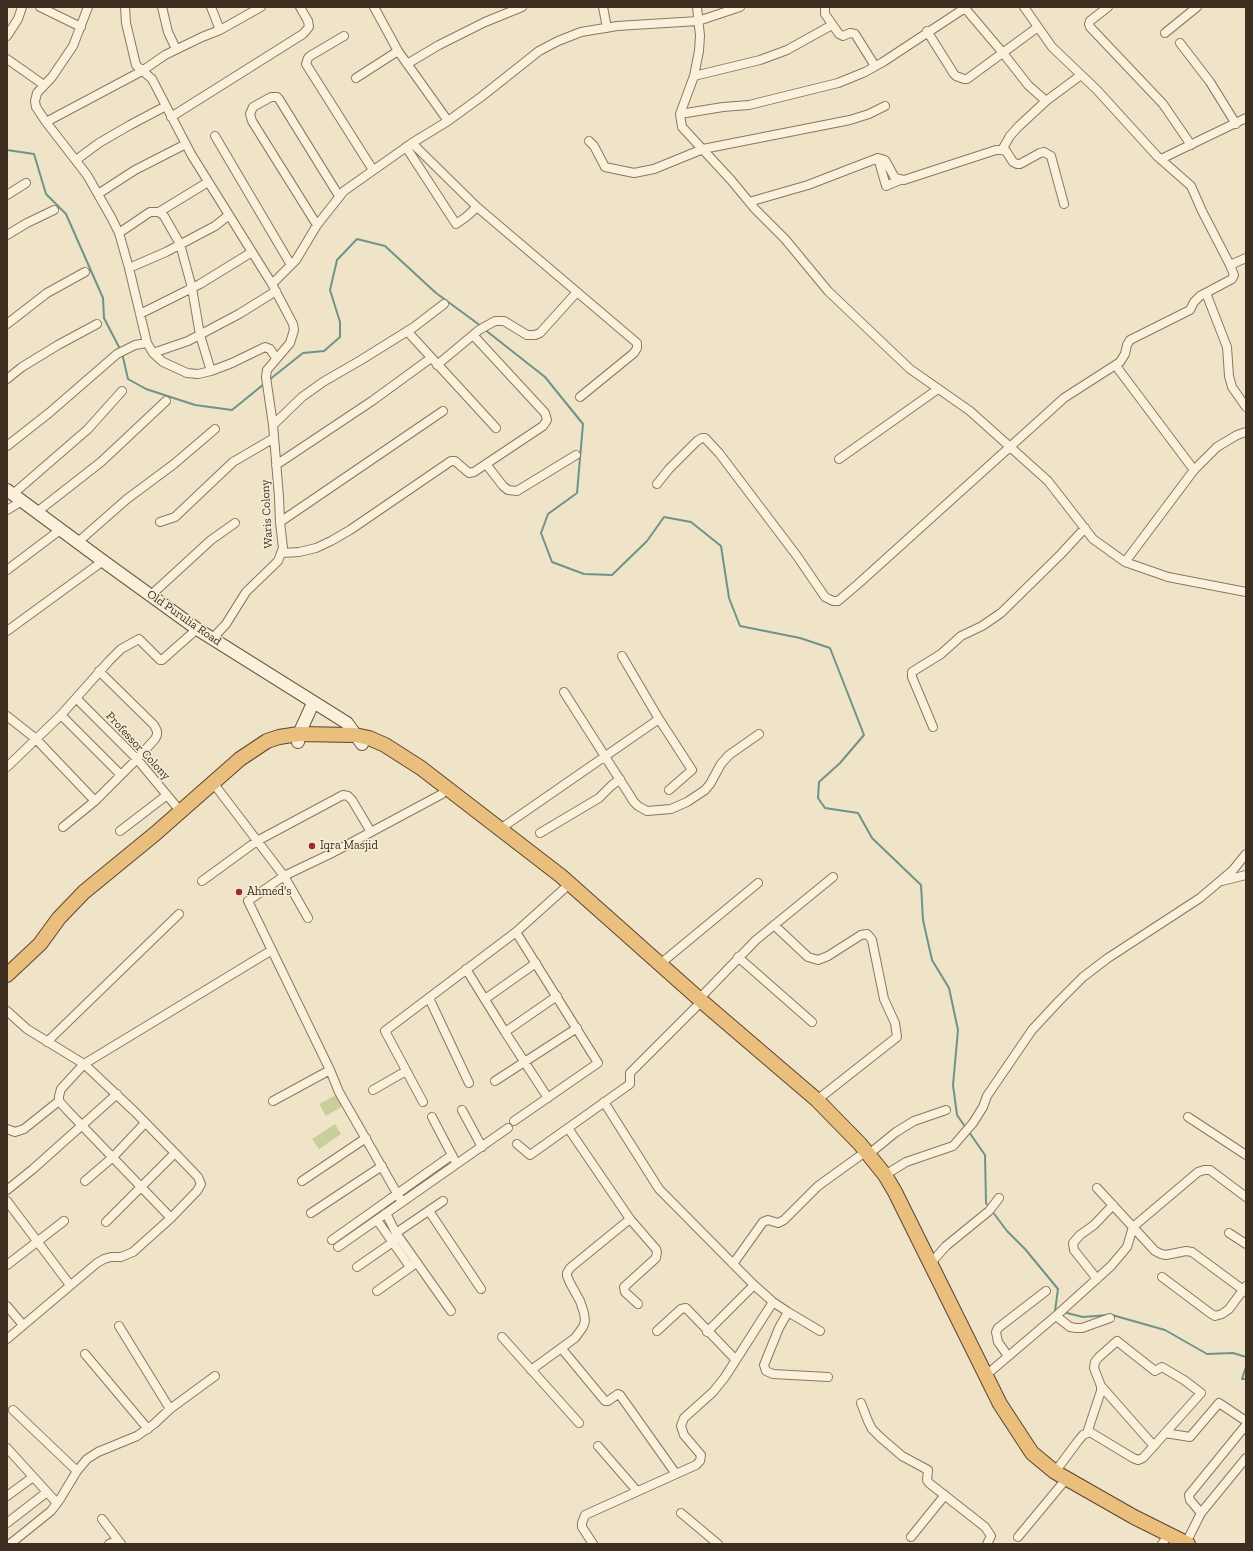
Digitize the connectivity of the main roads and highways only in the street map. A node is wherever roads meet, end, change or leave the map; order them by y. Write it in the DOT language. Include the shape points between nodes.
graph roads {
  1 [pos="14,495"];
  2 [pos="313,703"];
  3 [pos="299,738"];
  4 [pos="358,739"];
  5 [pos="7,975"];
  6 [pos="7,982"];
  7 [pos="698,1002"];
  8 [pos="865,1154"];
  9 [pos="1059,1478"];
  10 [pos="1175,1543"];
  1 -- 2 [label="main road, Old Purulia Road" via="197,629"];
  2 -- 3 [label="main road"];
  2 -- 4 [label="main road, Old Purulia Road" via="347,723"];
  3 -- 4 [label="highway" via="324,741"];
  3 -- 5 [label="highway" via="279,737 267,741 240,759 75,900 40,944"];
  3 -- 6 [label="highway" via="261,752 249,760 84,900 35,958"];
  4 -- 7 [label="highway" via="399,760 565,888"];
  4 -- 7 [label="highway" via="369,738 404,756 561,876 660,964"];
  7 -- 8 [label="highway"];
  7 -- 8 [label="highway" via="817,1100"];
  8 -- 9 [label="highway" via="885,1175 902,1206 1000,1404 1023,1442"];
  8 -- 9 [label="highway" via="982,1385 1006,1427 1034,1464"];
  9 -- 10 [label="highway"];
  9 -- 10 [label="highway" via="1134,1517"];
}
